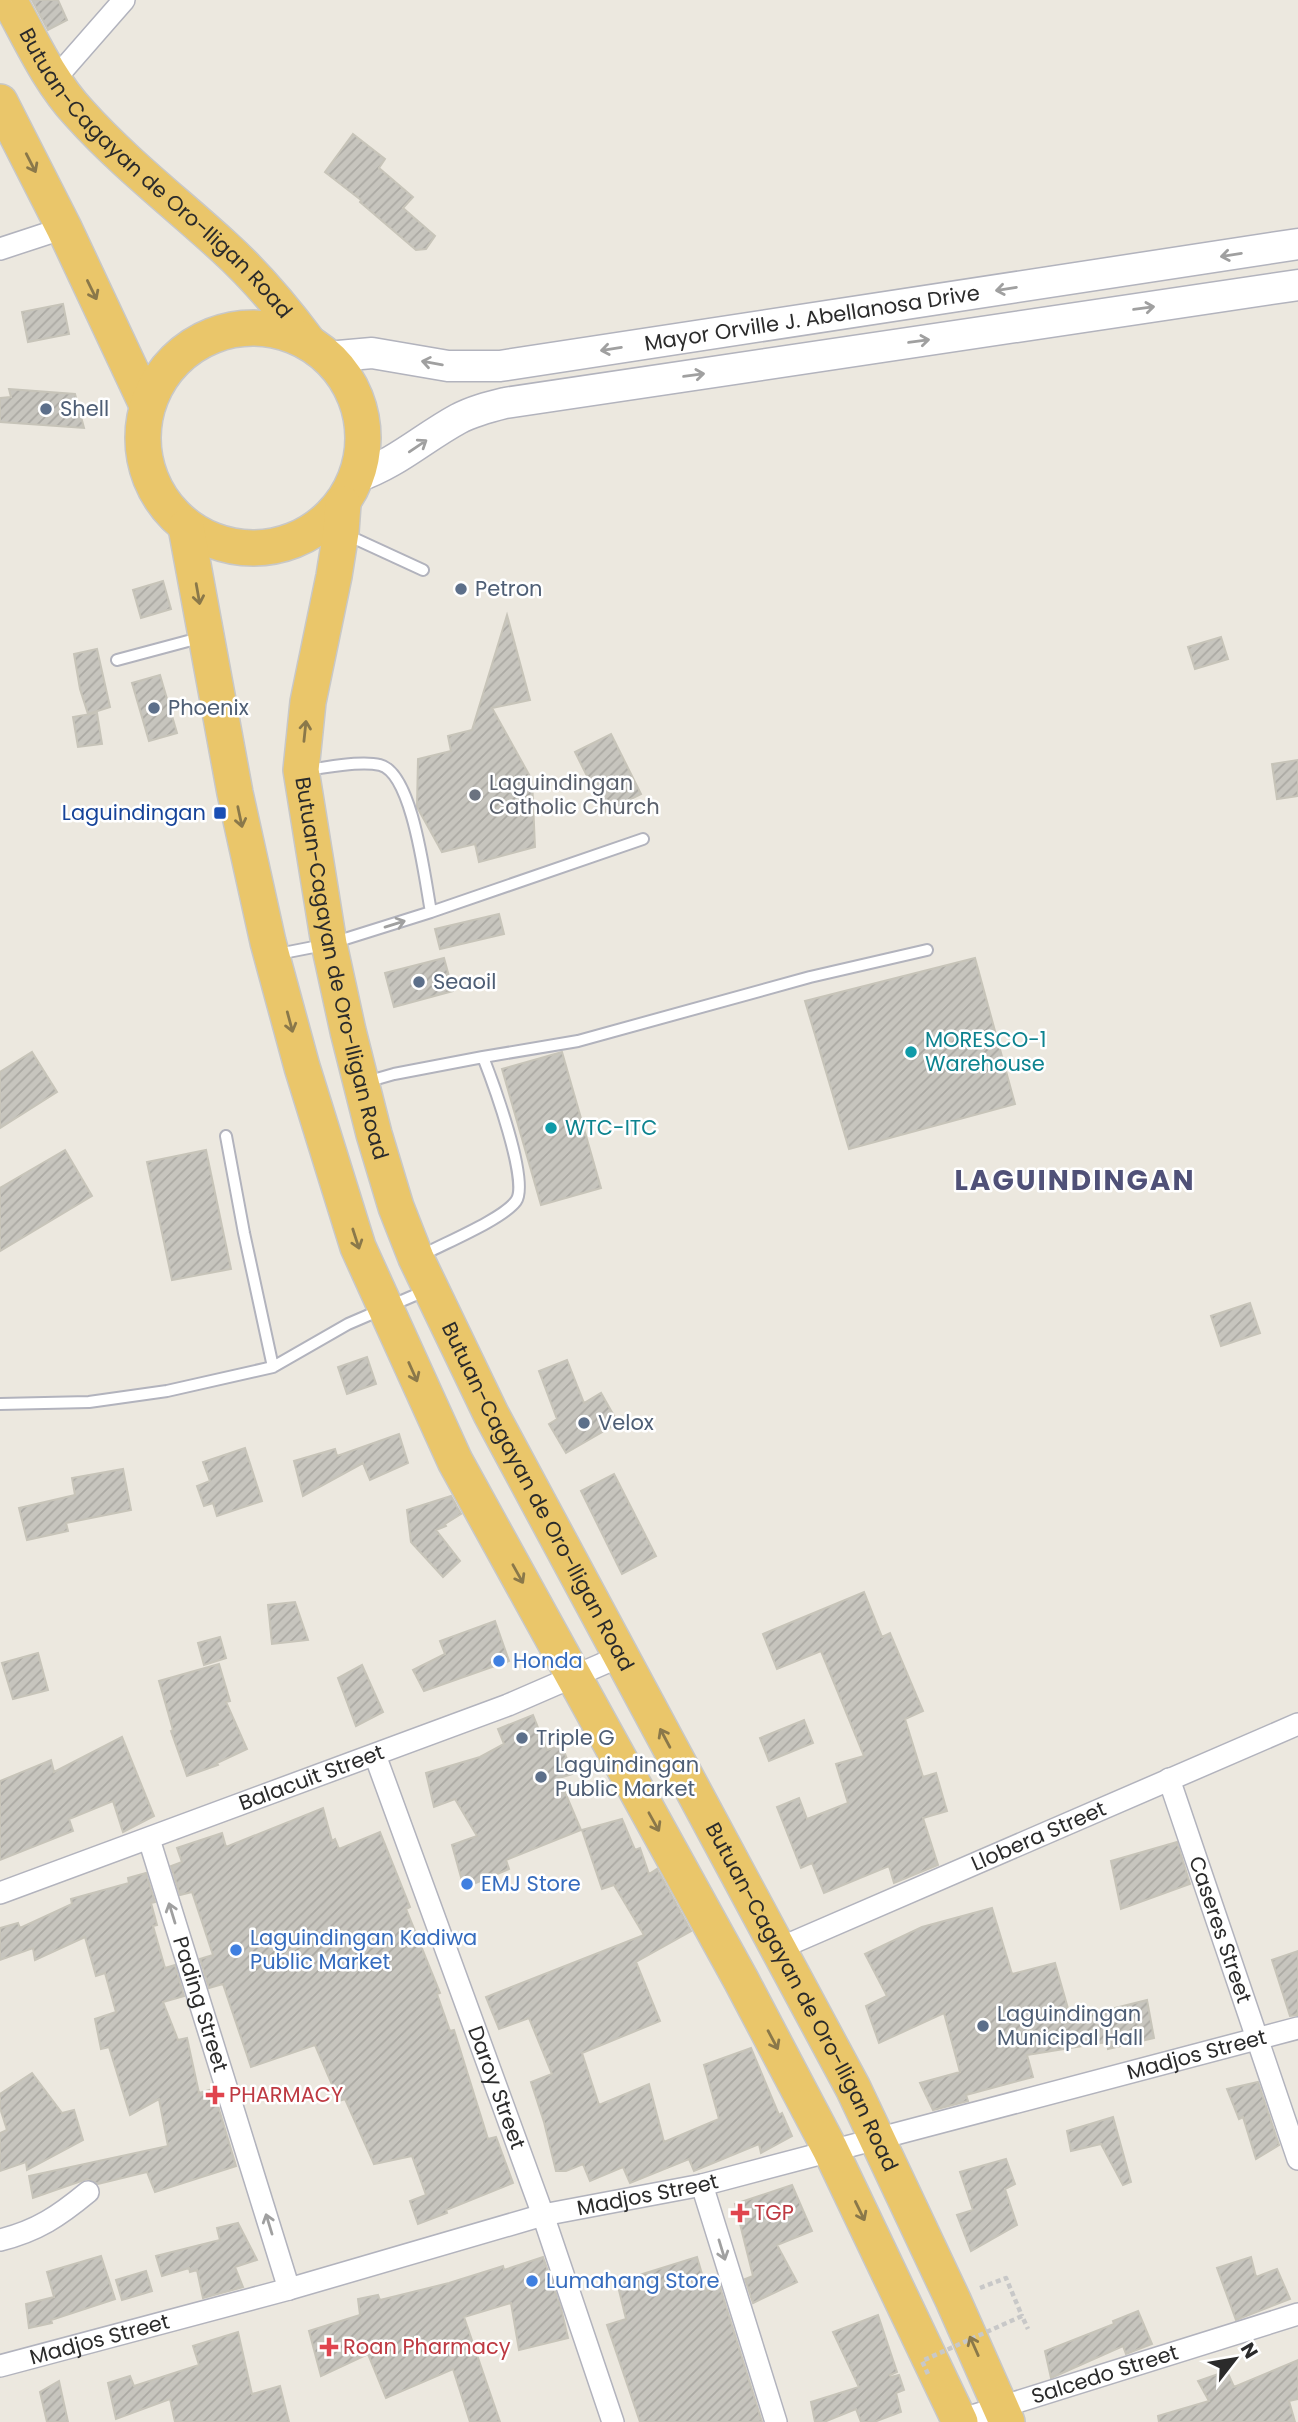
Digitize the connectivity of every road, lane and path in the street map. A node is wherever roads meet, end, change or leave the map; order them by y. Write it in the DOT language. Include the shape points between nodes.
graph roads {
  1 [pos="9,0"];
  2 [pos="124,0"];
  3 [pos="54,80"];
  4 [pos="0,102"];
  5 [pos="64,228"];
  6 [pos="1298,244"];
  7 [pos="0,249"];
  8 [pos="1298,285"];
  9 [pos="318,350"];
  10 [pos="147,405"];
  11 [pos="347,504"];
  12 [pos="186,527"];
  13 [pos="424,570"];
  14 [pos="205,636"];
  15 [pos="117,660"];
  16 [pos="301,770"];
  17 [pos="643,839"];
  18 [pos="431,912"];
  19 [pos="329,944"];
  20 [pos="927,950"];
  21 [pos="272,956"];
  22 [pos="483,1057"];
  23 [pos="360,1084"];
  24 [pos="226,1136"];
  25 [pos="423,1273"];
  26 [pos="385,1310"];
  27 [pos="273,1367"];
  28 [pos="0,1404"];
  29 [pos="621,1657"];
  30 [pos="574,1676"];
  31 [pos="1298,1724"];
  32 [pos="375,1755"];
  33 [pos="1169,1779"];
  34 [pos="149,1839"];
  35 [pos="0,1893"];
  36 [pos="778,1949"];
  37 [pos="1298,2028"];
  38 [pos="1259,2039"];
  39 [pos="877,2139"];
  40 [pos="830,2149"];
  41 [pos="1298,2159"];
  42 [pos="702,2185"];
  43 [pos="88,2192"];
  44 [pos="543,2215"];
  45 [pos="0,2240"];
  46 [pos="1006,2278"];
  47 [pos="289,2289"];
  48 [pos="1298,2314"];
  49 [pos="1022,2316"];
  50 [pos="1028,2329"];
  51 [pos="0,2366"];
  52 [pos="928,2374"];
  53 [pos="1005,2415"];
  54 [pos="958,2421"];
  55 [pos="613,2422"];
  56 [pos="776,2422"];
  1 -- 3 [label="highway, Butuan-Cagayan de Oro-Iligan Road"];
  2 -- 3 [label="street"];
  3 -- 9 [label="highway, Butuan-Cagayan de Oro-Iligan Road" via="77,112 112,147 257,279"];
  4 -- 5 [label="highway, one-way"];
  5 -- 7 [label="street"];
  5 -- 10 [label="highway, one-way"];
  6 -- 9 [label="main road, Mayor Orville J. Abellanosa Drive, one-way" via="500,366 448,366 372,353"];
  11 -- 8 [label="main road, Mayor Orville J. Abellanosa Drive, one-way" via="380,469 459,419 506,403"];
  9 -- 10 [label="highway" via="286,332 262,328 237,328 213,335 172,362"];
  9 -- 11 [label="highway" via="344,377 357,400 362,425 363,451"];
  10 -- 12 [label="highway" via="143,455 151,482 165,507"];
  11 -- 12 [label="highway" via="297,541 269,549 240,549 211,541"];
  11 -- 13 [label="lane"];
  16 -- 11 [label="highway, Butuan-Cagayan de Oro-Iligan Road, one-way" via="308,702"];
  12 -- 14 [label="highway, one-way"];
  14 -- 15 [label="lane"];
  14 -- 21 [label="highway, one-way"];
  16 -- 18 [label="lane" via="369,764 395,773 415,828"];
  16 -- 19 [label="highway, Butuan-Cagayan de Oro-Iligan Road"];
  17 -- 18 [label="lane"];
  19 -- 18 [label="lane, one-way"];
  19 -- 21 [label="lane"];
  19 -- 23 [label="highway, Butuan-Cagayan de Oro-Iligan Road"];
  20 -- 22 [label="lane" via="578,1041"];
  21 -- 26 [label="highway, one-way" via="358,1247"];
  22 -- 23 [label="lane"];
  22 -- 25 [label="lane" via="508,1132 520,1193 516,1201"];
  23 -- 25 [label="highway, Butuan-Cagayan de Oro-Iligan Road" via="396,1207"];
  24 -- 27 [label="lane"];
  25 -- 26 [label="lane"];
  25 -- 29 [label="highway, Butuan-Cagayan de Oro-Iligan Road" via="491,1413"];
  26 -- 27 [label="lane" via="348,1324"];
  26 -- 30 [label="highway, one-way" via="455,1461"];
  27 -- 28 [label="lane" via="167,1391 89,1402"];
  29 -- 30 [label="street, Balacuit Street"];
  36 -- 29 [label="highway, Butuan-Cagayan de Oro-Iligan Road, one-way"];
  30 -- 32 [label="street, Balacuit Street"];
  30 -- 40 [label="highway, one-way"];
  31 -- 33 [label="street, Llobera Street"];
  32 -- 34 [label="street, Balacuit Street"];
  32 -- 44 [label="street, Daroy Street"];
  33 -- 36 [label="street, Llobera Street"];
  33 -- 38 [label="street, Caseres Street"];
  34 -- 35 [label="street, Balacuit Street"];
  47 -- 34 [label="street, Pading Street, one-way"];
  36 -- 39 [label="highway, Butuan-Cagayan de Oro-Iligan Road"];
  37 -- 38 [label="street, Madjos Street"];
  38 -- 39 [label="street, Madjos Street"];
  38 -- 41 [label="street, Caseres Street"];
  39 -- 40 [label="street, Madjos Street"];
  53 -- 39 [label="highway, Butuan-Cagayan de Oro-Iligan Road, one-way"];
  40 -- 42 [label="street, Madjos Street"];
  40 -- 54 [label="highway, one-way"];
  42 -- 44 [label="street, Madjos Street"];
  42 -- 56 [label="street, one-way"];
  43 -- 45 [label="street" via="54,2219"];
  44 -- 47 [label="street, Madjos Street"];
  44 -- 55 [label="street, Daroy Street"];
  46 -- 49 [label="path"];
  47 -- 51 [label="street, Madjos Street"];
  48 -- 53 [label="street, Salcedo Street"];
  49 -- 50 [label="path, bridge"];
  49 -- 52 [label="path, bridge" via="922,2361"];
  53 -- 54 [label="street, Salcedo Street"];
}
